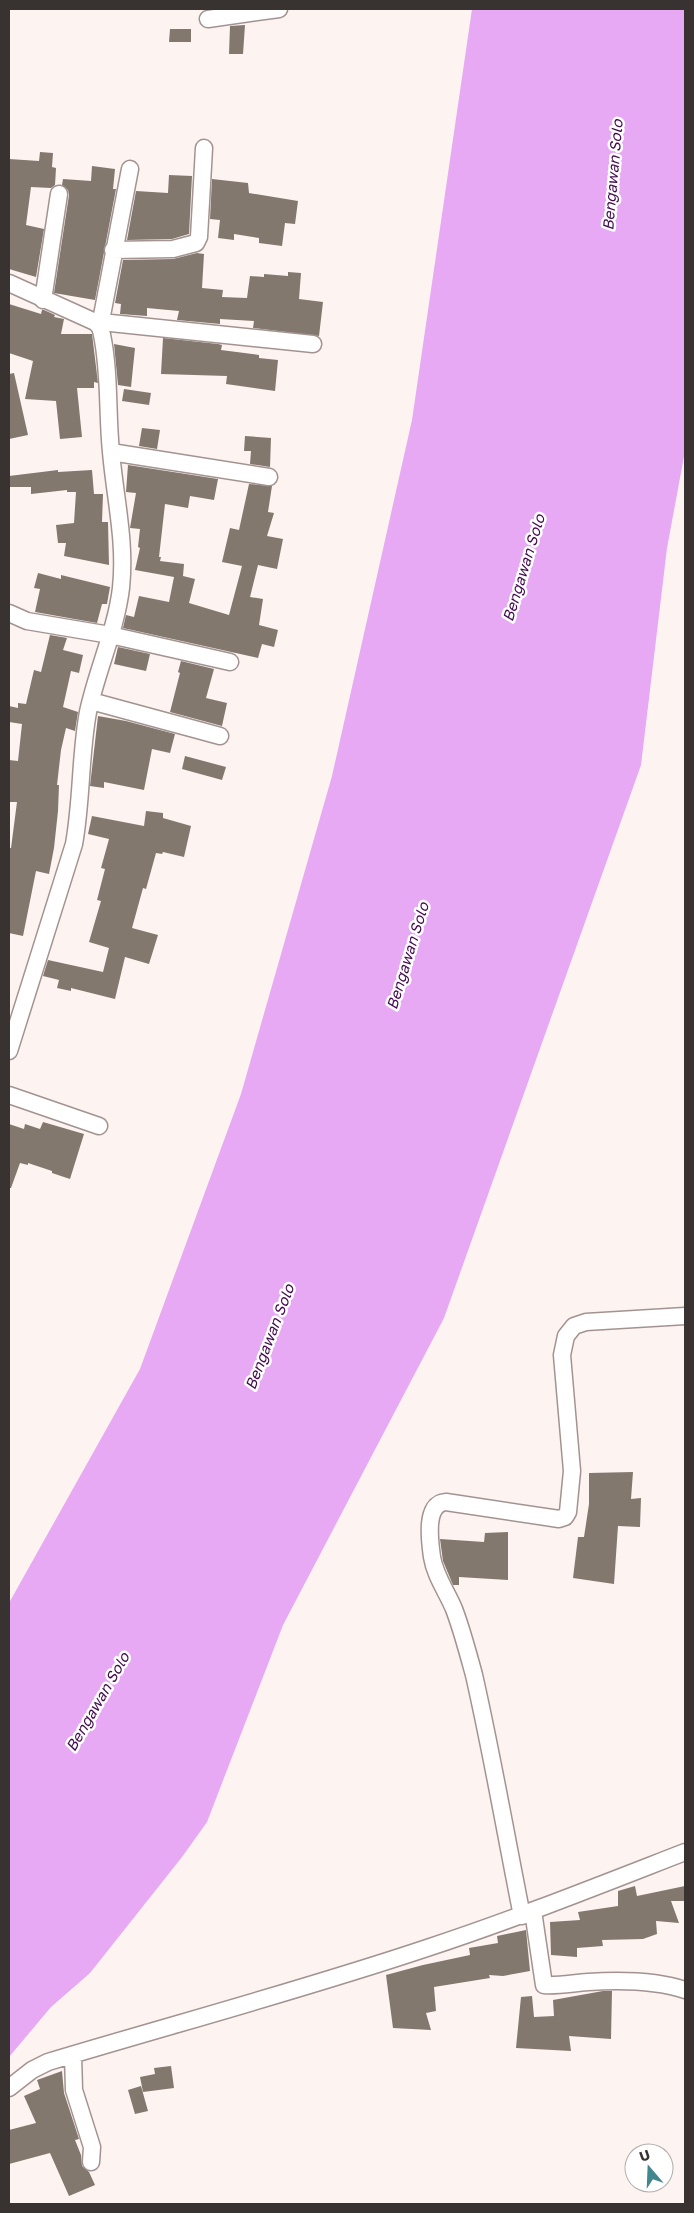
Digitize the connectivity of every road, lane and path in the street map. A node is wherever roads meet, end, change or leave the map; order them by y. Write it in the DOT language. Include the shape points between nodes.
graph roads {
  1 [pos="279,9"];
  2 [pos="208,19"];
  3 [pos="204,148"];
  4 [pos="130,169"];
  5 [pos="60,194"];
  6 [pos="113,250"];
  7 [pos="9,283"];
  8 [pos="43,300"];
  9 [pos="101,324"];
  10 [pos="312,344"];
  11 [pos="111,452"];
  12 [pos="269,477"];
  13 [pos="9,613"];
  14 [pos="110,634"];
  15 [pos="230,662"];
  16 [pos="91,701"];
  17 [pos="220,736"];
  18 [pos="9,1050"];
  19 [pos="9,1095"];
  20 [pos="100,1126"];
  21 [pos="685,1316"];
  22 [pos="685,1852"];
  23 [pos="528,1914"];
  24 [pos="685,1990"];
  25 [pos="73,2055"];
  26 [pos="9,2088"];
  27 [pos="91,2162"];
  1 -- 2 [label="street"];
  3 -- 6 [label="street" via="196,243 173,249"];
  4 -- 6 [label="street"];
  5 -- 8 [label="street"];
  6 -- 9 [label="street"];
  7 -- 8 [label="street"];
  8 -- 9 [label="street"];
  9 -- 10 [label="street"];
  9 -- 11 [label="street"];
  11 -- 12 [label="street"];
  11 -- 14 [label="street" via="123,563 117,615"];
  13 -- 14 [label="street" via="27,621"];
  14 -- 15 [label="street"];
  14 -- 16 [label="street"];
  16 -- 17 [label="street"];
  16 -- 18 [label="street" via="83,747 74,844"];
  19 -- 20 [label="street"];
  21 -- 23 [label="street" via="586,1322 574,1326 566,1336 562,1355 572,1470 571,1499 564,1517 559,1519 446,1502 434,1507 430,1515 432,1557 454,1609 474,1675"];
  22 -- 23 [label="street"];
  23 -- 24 [label="street" via="544,1985 644,1982"];
  23 -- 25 [label="street" via="244,2006"];
  25 -- 26 [label="street" via="32,2070"];
  25 -- 27 [label="street" via="74,2090 92,2147"];
}
